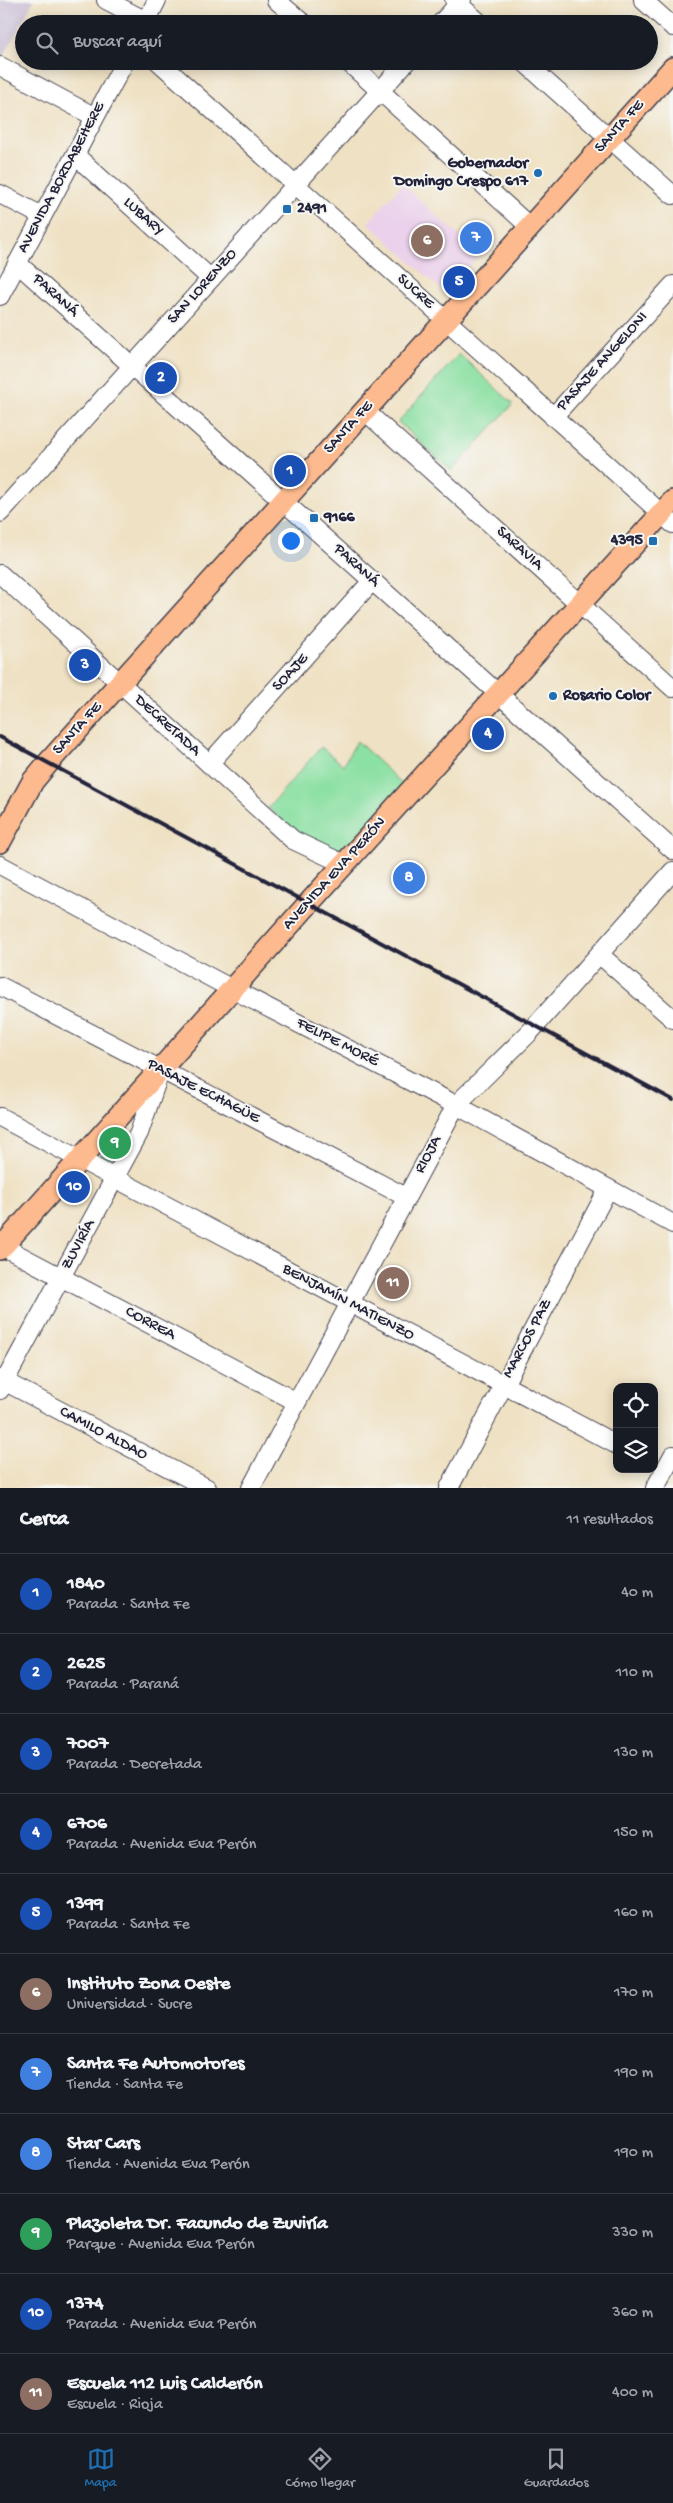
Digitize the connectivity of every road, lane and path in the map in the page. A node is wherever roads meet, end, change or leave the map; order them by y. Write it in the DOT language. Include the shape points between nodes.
graph roads {
  1 [pos="106,0"];
  2 [pos="157,0"];
  3 [pos="276,0"];
  4 [pos="643,0"];
  5 [pos="458,1"];
  6 [pos="131,15"];
  7 [pos="149,15"];
  8 [pos="294,15"];
  9 [pos="447,15"];
  10 [pos="472,15"];
  11 [pos="673,28"];
  12 [pos="0,66"];
  13 [pos="673,68"];
  14 [pos="120,70"];
  15 [pos="168,70"];
  16 [pos="358,70"];
  17 [pos="399,70"];
  18 [pos="533,70"];
  19 [pos="381,90"];
  20 [pos="95,117"];
  21 [pos="609,139"];
  22 [pos="75,155"];
  23 [pos="296,185"];
  24 [pos="0,194"];
  25 [pos="673,195"];
  26 [pos="42,216"];
  27 [pos="530,227"];
  28 [pos="17,263"];
  29 [pos="211,278"];
  30 [pos="673,285"];
  31 [pos="0,296"];
  32 [pos="446,320"];
  33 [pos="133,366"];
  34 [pos="365,410"];
  35 [pos="554,417"];
  36 [pos="283,501"];
  37 [pos="0,513"];
  38 [pos="669,513"];
  39 [pos="0,574"];
  40 [pos="372,581"];
  41 [pos="580,604"];
  42 [pos="120,683"];
  43 [pos="673,688"];
  44 [pos="499,694"];
  45 [pos="209,764"];
  46 [pos="0,842"];
  47 [pos="673,850"];
  48 [pos="344,864"];
  49 [pos="0,865"];
  50 [pos="673,871"];
  51 [pos="599,954"];
  52 [pos="0,986"];
  53 [pos="232,989"];
  54 [pos="673,1019"];
  55 [pos="160,1069"];
  56 [pos="456,1105"];
  57 [pos="0,1117"];
  58 [pos="79,1161"];
  59 [pos="114,1180"];
  60 [pos="608,1189"];
  61 [pos="406,1197"];
  62 [pos="673,1224"];
  63 [pos="1,1248"];
  64 [pos="61,1277"];
  65 [pos="349,1304"];
  66 [pos="2,1384"];
  67 [pos="504,1384"];
  68 [pos="297,1402"];
  69 [pos="613,1443"];
  70 [pos="673,1455"];
  71 [pos="664,1471"];
  72 [pos="206,1488"];
  73 [pos="251,1488"];
  74 [pos="449,1488"];
  75 [pos="656,1488"];
  1 -- 6 [label="street"];
  2 -- 7 [label="street"];
  3 -- 8 [label="street"];
  4 -- 11 [label="street"];
  5 -- 9 [label="street"];
  5 -- 10 [label="street"];
  12 -- 20 [label="street"];
  13 -- 21 [label="main road, SANTA FE"];
  14 -- 20 [label="street, AVENIDA BORDABEHERE"];
  15 -- 23 [label="street, SUCRE"];
  16 -- 19 [label="street"];
  17 -- 19 [label="street, SAN LORENZO"];
  18 -- 21 [label="street"];
  19 -- 23 [label="street, SAN LORENZO"];
  19 -- 27 [label="street"];
  20 -- 22 [label="street, AVENIDA BORDABEHERE"];
  21 -- 25 [label="street"];
  21 -- 27 [label="main road, SANTA FE"];
  22 -- 26 [label="street, AVENIDA BORDABEHERE"];
  22 -- 29 [label="street, LUBARY"];
  23 -- 29 [label="street, SAN LORENZO"];
  23 -- 32 [label="street, SUCRE"];
  24 -- 26 [label="street"];
  26 -- 28 [label="street, AVENIDA BORDABEHERE"];
  27 -- 32 [label="main road, SANTA FE"];
  28 -- 31 [label="street, AVENIDA BORDABEHERE"];
  28 -- 33 [label="street, PARANÁ"];
  29 -- 33 [label="street, SAN LORENZO"];
  30 -- 35 [label="street, PASAJE ANGELONI"];
  32 -- 34 [label="main road, SANTA FE"];
  32 -- 35 [label="street, SUCRE"];
  33 -- 36 [label="street, PARANÁ"];
  33 -- 37 [label="street, SAN LORENZO"];
  34 -- 36 [label="main road, SANTA FE"];
  34 -- 41 [label="street, SARAVIA"];
  35 -- 38 [label="street, SUCRE"];
  36 -- 40 [label="street, PARANÁ"];
  36 -- 42 [label="main road, SANTA FE"];
  38 -- 41 [label="main road, AVENIDA EVA PERÓN"];
  39 -- 42 [label="street, DECRETADA"];
  40 -- 44 [label="street, PARANÁ"];
  40 -- 45 [label="street, SOAJE"];
  41 -- 43 [label="street, SARAVIA"];
  41 -- 44 [label="main road, AVENIDA EVA PERÓN"];
  42 -- 45 [label="street, DECRETADA"];
  42 -- 46 [label="main road, SANTA FE" via="33,781"];
  44 -- 47 [label="street, PARANÁ"];
  44 -- 48 [label="main road, AVENIDA EVA PERÓN"];
  45 -- 48 [label="street, DECRETADA" via="293,840"];
  48 -- 53 [label="main road, AVENIDA EVA PERÓN"];
  49 -- 53 [label="street, FELIPE MORÉ"];
  50 -- 51 [label="street, RIOJA"];
  51 -- 54 [label="street"];
  51 -- 56 [label="street, RIOJA" via="529,1033"];
  52 -- 55 [label="street, PASAJE ECHAGÜE"];
  53 -- 55 [label="main road, AVENIDA EVA PERÓN"];
  53 -- 56 [label="street, FELIPE MORÉ"];
  55 -- 58 [label="main road, AVENIDA EVA PERÓN"];
  55 -- 59 [label="street, ZUVIRÍA" via="139,1133"];
  55 -- 61 [label="street, PASAJE ECHAGÜE"];
  56 -- 60 [label="street, FELIPE MORÉ"];
  56 -- 61 [label="street, RIOJA"];
  57 -- 58 [label="street, BENJAMÍN MATIENZO"];
  58 -- 59 [label="street, BENJAMÍN MATIENZO"];
  58 -- 63 [label="main road, AVENIDA EVA PERÓN"];
  59 -- 64 [label="street, ZUVIRÍA"];
  59 -- 65 [label="street, BENJAMÍN MATIENZO"];
  60 -- 62 [label="street, FELIPE MORÉ"];
  60 -- 67 [label="street, MARCOS PAZ"];
  61 -- 65 [label="street, RIOJA"];
  63 -- 64 [label="street, CORREA"];
  64 -- 66 [label="street, ZUVIRÍA"];
  64 -- 68 [label="street, CORREA"];
  65 -- 67 [label="street, BENJAMÍN MATIENZO"];
  65 -- 68 [label="street, RIOJA"];
  66 -- 72 [label="street, CAMILO ALDAO"];
  67 -- 69 [label="street, BENJAMÍN MATIENZO"];
  67 -- 74 [label="street, MARCOS PAZ"];
  68 -- 73 [label="street, RIOJA"];
  70 -- 71 [label="street"];
  71 -- 75 [label="street"];
}
